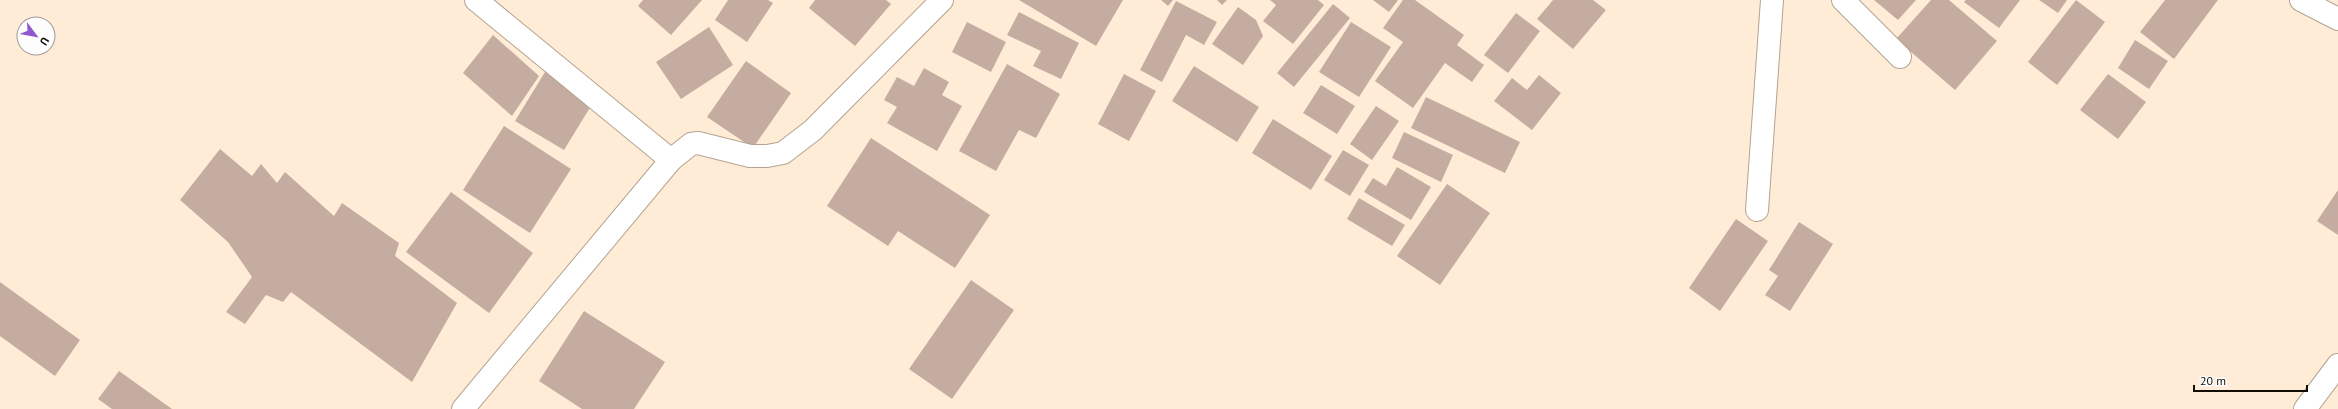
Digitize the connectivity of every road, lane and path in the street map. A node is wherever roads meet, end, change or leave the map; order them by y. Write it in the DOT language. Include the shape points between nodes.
graph roads {
  1 [pos="476,0"];
  2 [pos="942,0"];
  3 [pos="1772,0"];
  4 [pos="1843,0"];
  5 [pos="2302,0"];
  6 [pos="2338,19"];
  7 [pos="1900,57"];
  8 [pos="671,160"];
  9 [pos="1757,210"];
  10 [pos="2338,365"];
  11 [pos="463,409"];
  12 [pos="2305,409"];
  1 -- 8 [label="street"];
  2 -- 8 [label="street" via="813,130 783,153 750,156 698,143 691,144"];
  3 -- 9 [label="street"];
  4 -- 7 [label="street"];
  5 -- 6 [label="street"];
  8 -- 11 [label="street"];
  10 -- 12 [label="street"];
}
